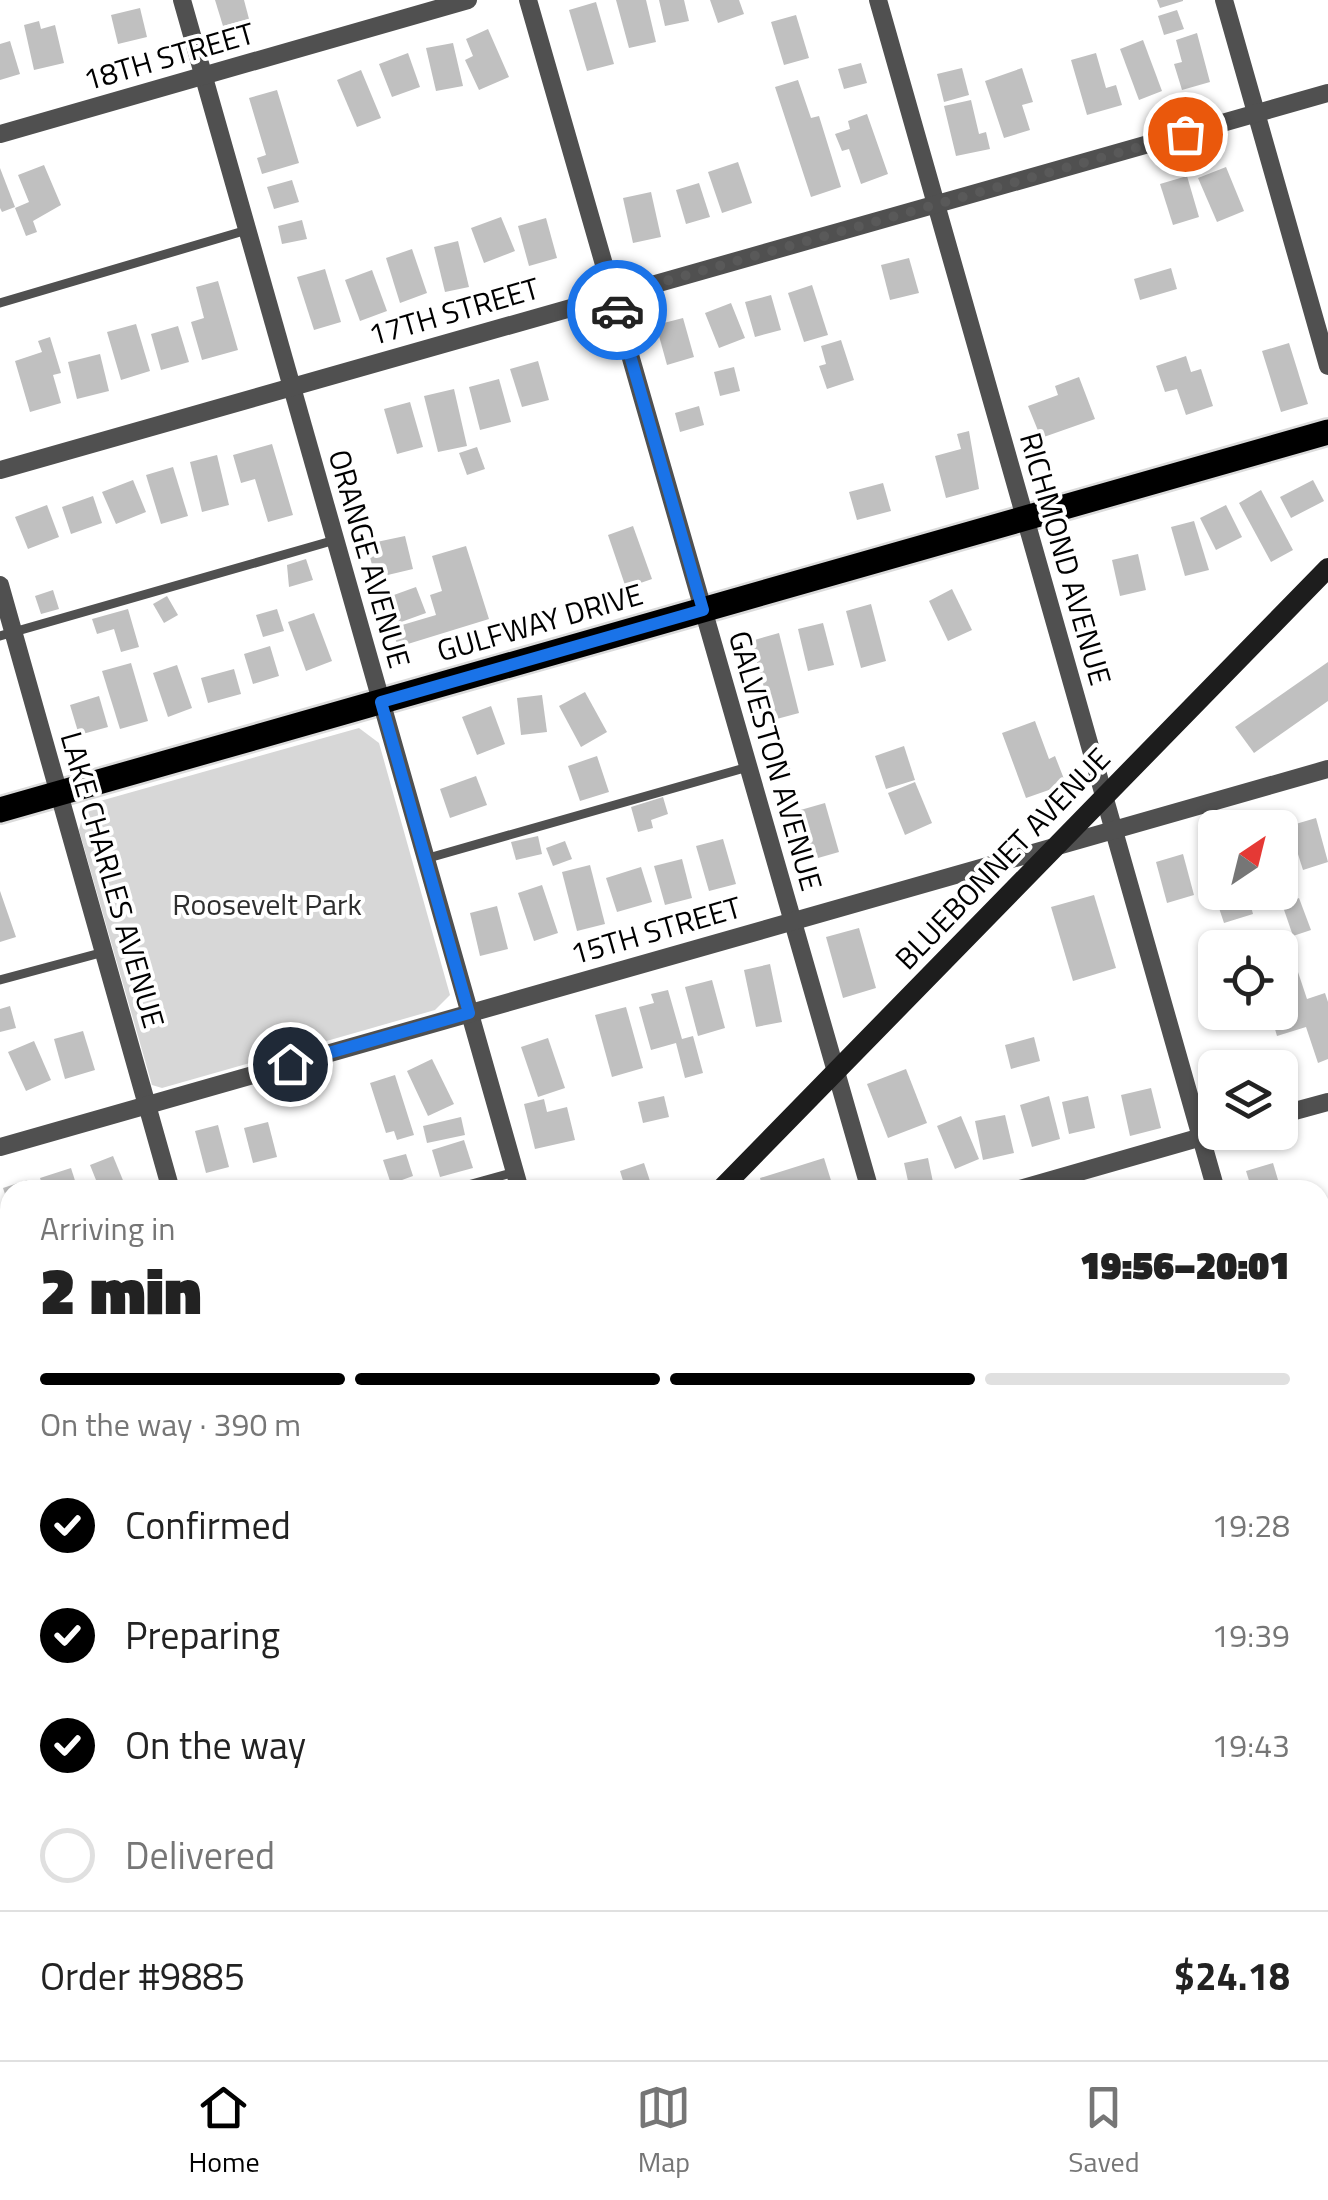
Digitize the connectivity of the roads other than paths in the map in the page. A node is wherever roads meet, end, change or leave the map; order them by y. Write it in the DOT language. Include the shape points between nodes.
graph roads {
  1 [pos="182,0"];
  2 [pos="468,0"];
  3 [pos="528,0"];
  4 [pos="878,0"];
  5 [pos="1224,0"];
  6 [pos="204,76"];
  7 [pos="1328,93"];
  8 [pos="1256,114"];
  9 [pos="0,134"];
  10 [pos="936,204"];
  11 [pos="248,230"];
  12 [pos="613,296"];
  13 [pos="0,303"];
  14 [pos="1328,366"];
  15 [pos="291,387"];
  16 [pos="1328,432"];
  17 [pos="0,470"];
  18 [pos="1026,519"];
  19 [pos="335,540"];
  20 [pos="1328,568"];
  21 [pos="0,585"];
  22 [pos="703,610"];
  23 [pos="7,634"];
  24 [pos="381,702"];
  25 [pos="748,767"];
  26 [pos="1328,769"];
  27 [pos="60,792"];
  28 [pos="1104,798"];
  29 [pos="0,810"];
  30 [pos="1113,831"];
  31 [pos="1057,847"];
  32 [pos="425,860"];
  33 [pos="792,921"];
  34 [pos="104,952"];
  35 [pos="0,980"];
  36 [pos="469,1013"];
  37 [pos="836,1075"];
  38 [pos="1198,1097"];
  39 [pos="1328,1102"];
  40 [pos="147,1105"];
  41 [pos="1298,1110"];
  42 [pos="1198,1138"];
  43 [pos="0,1147"];
  44 [pos="1212,1150"];
  45 [pos="169,1180"];
  46 [pos="518,1180"];
  47 [pos="730,1180"];
  48 [pos="867,1180"];
  49 [pos="1051,1180"];
  50 [pos="1215,1180"];
  1 -- 6 [label="street, ORANGE AVENUE"];
  2 -- 6 [label="street, 18TH STREET"];
  3 -- 12 [label="street, GALVESTON AVENUE"];
  4 -- 10 [label="street, RICHMOND AVENUE"];
  5 -- 8 [label="street"];
  6 -- 9 [label="street, 18TH STREET"];
  6 -- 11 [label="street, ORANGE AVENUE"];
  7 -- 8 [label="street, 17TH STREET"];
  8 -- 10 [label="street, 17TH STREET"];
  8 -- 14 [label="street"];
  10 -- 12 [label="street, 17TH STREET"];
  10 -- 18 [label="street, RICHMOND AVENUE"];
  11 -- 13 [label="lane"];
  11 -- 15 [label="street, ORANGE AVENUE"];
  12 -- 15 [label="street, 17TH STREET"];
  12 -- 22 [label="street, GALVESTON AVENUE"];
  15 -- 17 [label="street, 17TH STREET"];
  15 -- 19 [label="street, ORANGE AVENUE"];
  16 -- 18 [label="main road, GULFWAY DRIVE"];
  18 -- 22 [label="main road, GULFWAY DRIVE"];
  18 -- 28 [label="street, RICHMOND AVENUE"];
  19 -- 23 [label="lane"];
  19 -- 24 [label="street, ORANGE AVENUE"];
  20 -- 28 [label="street, BLUEBONNET AVENUE"];
  21 -- 23 [label="street, LAKE CHARLES AVENUE"];
  22 -- 24 [label="main road, GULFWAY DRIVE"];
  22 -- 25 [label="street, GALVESTON AVENUE"];
  23 -- 27 [label="street, LAKE CHARLES AVENUE"];
  24 -- 27 [label="main road, GULFWAY DRIVE"];
  24 -- 32 [label="street, ORANGE AVENUE"];
  25 -- 32 [label="lane"];
  25 -- 33 [label="street, GALVESTON AVENUE"];
  26 -- 30 [label="street, 15TH STREET"];
  27 -- 29 [label="main road, GULFWAY DRIVE"];
  27 -- 34 [label="street, LAKE CHARLES AVENUE"];
  28 -- 30 [label="street, RICHMOND AVENUE"];
  28 -- 31 [label="street, BLUEBONNET AVENUE"];
  30 -- 31 [label="street, 15TH STREET"];
  30 -- 38 [label="street, RICHMOND AVENUE"];
  31 -- 33 [label="street, 15TH STREET"];
  31 -- 37 [label="street, BLUEBONNET AVENUE"];
  32 -- 36 [label="street, ORANGE AVENUE"];
  33 -- 36 [label="street, 15TH STREET"];
  33 -- 37 [label="street, GALVESTON AVENUE"];
  34 -- 35 [label="lane"];
  34 -- 40 [label="street, LAKE CHARLES AVENUE"];
  36 -- 40 [label="street, 15TH STREET"];
  36 -- 46 [label="street, ORANGE AVENUE"];
  37 -- 47 [label="street, BLUEBONNET AVENUE"];
  37 -- 48 [label="street, GALVESTON AVENUE"];
  39 -- 41 [label="street"];
  40 -- 43 [label="street, 15TH STREET"];
  40 -- 45 [label="street, LAKE CHARLES AVENUE"];
  42 -- 49 [label="street"];
  44 -- 50 [label="street, RICHMOND AVENUE"];
}
